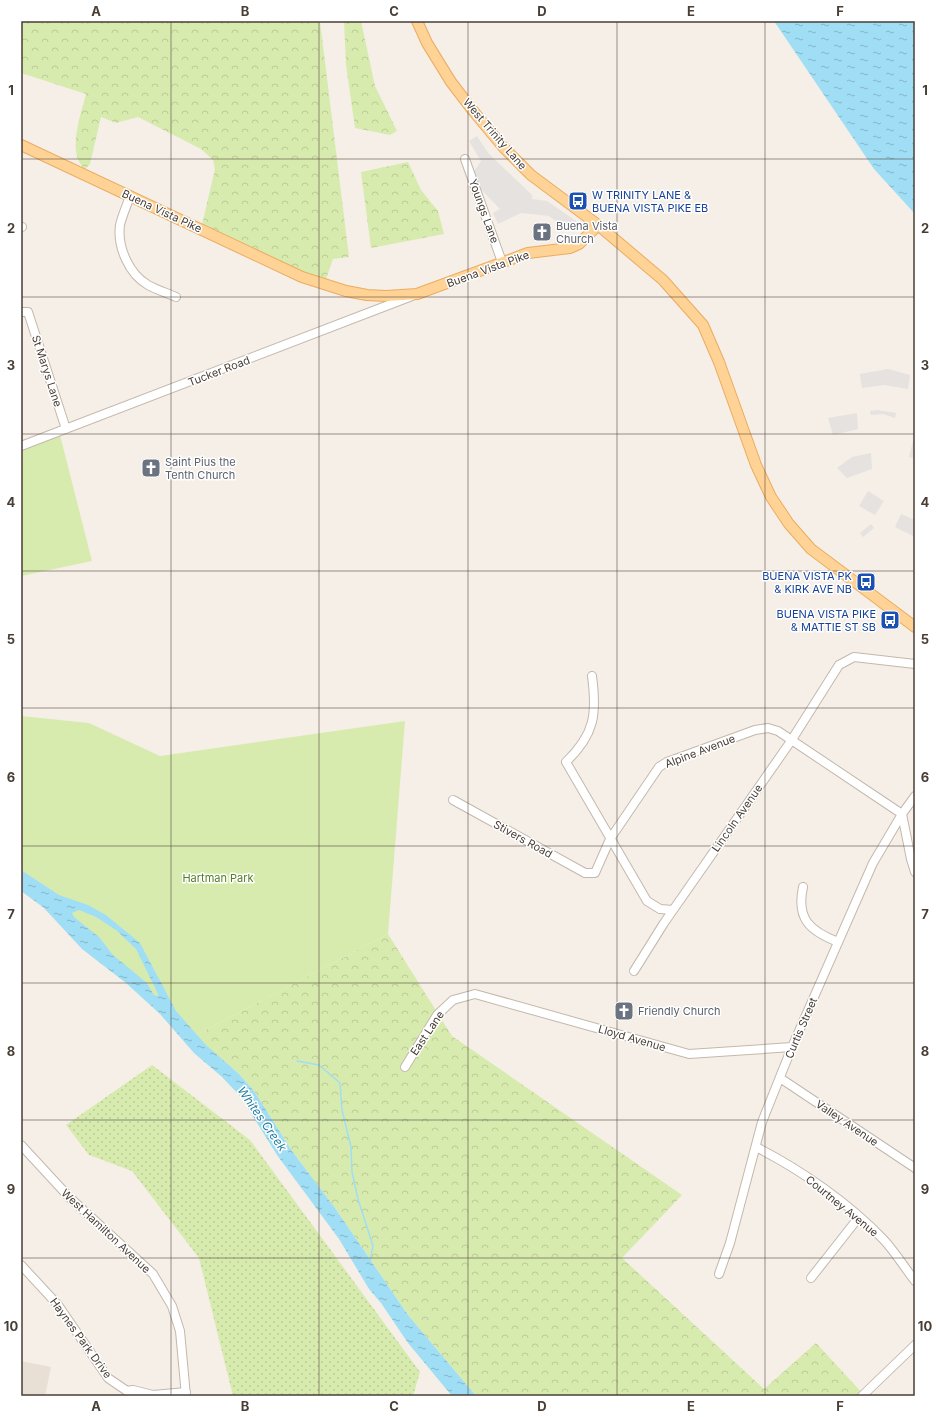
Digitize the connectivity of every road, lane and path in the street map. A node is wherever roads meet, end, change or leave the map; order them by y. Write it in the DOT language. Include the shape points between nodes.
graph roads {
  1 [pos="417,21"];
  2 [pos="21,145"];
  3 [pos="465,159"];
  4 [pos="130,196"];
  5 [pos="598,225"];
  6 [pos="502,262"];
  7 [pos="417,294"];
  8 [pos="176,297"];
  9 [pos="25,312"];
  10 [pos="66,429"];
  11 [pos="21,446"];
  12 [pos="915,627"];
  13 [pos="915,664"];
  14 [pos="592,676"];
  15 [pos="790,740"];
  16 [pos="915,796"];
  17 [pos="453,800"];
  18 [pos="902,814"];
  19 [pos="610,838"];
  20 [pos="915,872"];
  21 [pos="595,873"];
  22 [pos="803,887"];
  23 [pos="673,910"];
  24 [pos="838,942"];
  25 [pos="634,971"];
  26 [pos="474,994"];
  27 [pos="792,1047"];
  28 [pos="405,1067"];
  29 [pos="780,1078"];
  30 [pos="21,1145"];
  31 [pos="756,1147"];
  32 [pos="915,1168"];
  33 [pos="859,1217"];
  34 [pos="22,1268"];
  35 [pos="719,1274"];
  36 [pos="811,1278"];
  37 [pos="915,1281"];
  38 [pos="915,1344"];
  39 [pos="128,1394"];
  40 [pos="186,1394"];
  41 [pos="160,1395"];
  42 [pos="862,1396"];
  1 -- 5 [label="main road, West Trinity Lane" via="451,82 504,148 531,175"];
  2 -- 4 [label="main road, Buena Vista Pike"];
  3 -- 6 [label="street, Youngs Lane"];
  4 -- 7 [label="main road, Buena Vista Pike" via="295,274 324,285 367,295"];
  4 -- 8 [label="street" via="120,225 120,238 130,268 138,278"];
  5 -- 6 [label="main road, Buena Vista Pike" via="579,244 570,248 528,253"];
  5 -- 12 [label="main road" via="664,280 702,325 719,362 756,465 789,524 811,549"];
  6 -- 7 [label="main road, Buena Vista Pike"];
  7 -- 10 [label="street, Tucker Road"];
  9 -- 10 [label="street, St Marys Lane"];
  10 -- 11 [label="street, Tucker Road"];
  13 -- 15 [label="street, Lincoln Avenue" via="854,657 839,665"];
  14 -- 19 [label="street" via="596,703 593,722 577,752 566,762"];
  15 -- 18 [label="street, Alpine Avenue"];
  15 -- 19 [label="street, Alpine Avenue" via="778,731 768,728 755,730 666,762 652,776"];
  15 -- 23 [label="street, Lincoln Avenue"];
  16 -- 18 [label="street, Curtis Street"];
  17 -- 21 [label="street, Stivers Road" via="585,873"];
  18 -- 20 [label="street"];
  18 -- 24 [label="street, Curtis Street" via="873,863"];
  19 -- 21 [label="street, Alpine Avenue"];
  19 -- 23 [label="street" via="647,901 660,909"];
  22 -- 24 [label="street" via="800,900 805,920 812,930"];
  23 -- 25 [label="street, Lincoln Avenue"];
  24 -- 27 [label="street, Curtis Street"];
  26 -- 27 [label="street, Lloyd Avenue" via="689,1054"];
  26 -- 28 [label="street, East Lane" via="452,1000 437,1015"];
  27 -- 29 [label="street, Curtis Street"];
  29 -- 31 [label="street, Curtis Street" via="762,1122"];
  29 -- 32 [label="street, Valley Avenue"];
  30 -- 40 [label="street, West Hamilton Avenue" via="69,1197 152,1274 172,1306 180,1331"];
  31 -- 33 [label="street, Courtney Avenue" via="788,1163"];
  31 -- 35 [label="street, Curtis Street"];
  33 -- 36 [label="street"];
  33 -- 37 [label="street, Courtney Avenue" via="884,1241"];
  34 -- 39 [label="street, Haynes Park Drive" via="58,1304 108,1378"];
  38 -- 42 [label="street"];
  39 -- 41 [label="street, Haynes Park Drive" via="133,1390"];
  40 -- 41 [label="street, Haynes Park Drive"];
}
